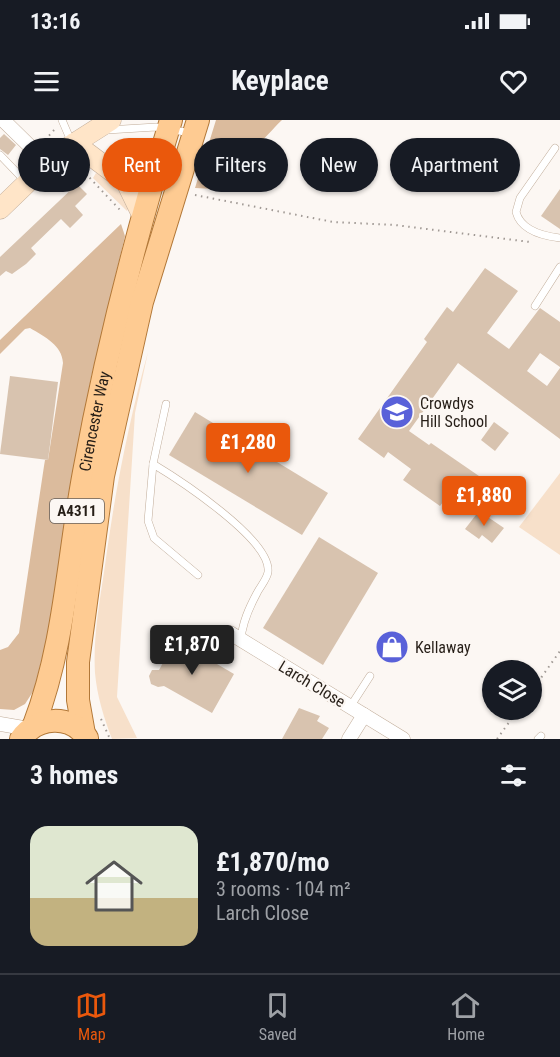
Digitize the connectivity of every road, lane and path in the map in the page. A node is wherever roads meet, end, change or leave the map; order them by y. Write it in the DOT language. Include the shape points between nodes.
graph roads {
  1 [pos="3,120"];
  2 [pos="62,121"];
  3 [pos="170,124"];
  4 [pos="104,125"];
  5 [pos="196,127"];
  6 [pos="22,138"];
  7 [pos="52,138"];
  8 [pos="70,138"];
  9 [pos="82,138"];
  10 [pos="555,148"];
  11 [pos="0,155"];
  12 [pos="90,156"];
  13 [pos="18,174"];
  14 [pos="90,178"];
  15 [pos="18,192"];
  16 [pos="186,193"];
  17 [pos="0,209"];
  18 [pos="132,214"];
  19 [pos="560,238"];
  20 [pos="539,243"];
  21 [pos="560,267"];
  22 [pos="535,306"];
  23 [pos="166,404"];
  24 [pos="153,464"];
  25 [pos="198,575"];
  26 [pos="235,637"];
  27 [pos="560,651"];
  28 [pos="370,676"];
  29 [pos="542,676"];
  30 [pos="350,707"];
  31 [pos="364,715"];
  32 [pos="511,720"];
  33 [pos="0,724"];
  34 [pos="28,731"];
  35 [pos="86,737"];
  36 [pos="349,739"];
  37 [pos="403,739"];
  38 [pos="497,739"];
  1 -- 6 [label="street"];
  2 -- 7 [label="path"];
  2 -- 8 [label="lane"];
  3 -- 4 [label="lane"];
  3 -- 5 [label="lane"];
  3 -- 18 [label="main road, Cirencester Way / A4311"];
  4 -- 9 [label="street"];
  5 -- 35 [label="main road, Cirencester Way / A4311" via="142,302 103,476 78,662 78,700"];
  10 -- 19 [label="lane" via="519,198 516,212 526,227"];
  11 -- 13 [label="lane"];
  12 -- 18 [label="street" via="126,182"];
  14 -- 18 [label="path"];
  15 -- 17 [label="street"];
  16 -- 20 [label="path" via="333,222 395,225"];
  18 -- 34 [label="main road, Cirencester Way / A4311" via="75,523 54,667"];
  21 -- 22 [label="lane"];
  23 -- 24 [label="lane"];
  24 -- 25 [label="lane" via="148,521 154,538"];
  24 -- 26 [label="lane" via="248,534 267,563 268,574"];
  26 -- 30 [label="street, Larch Close"];
  27 -- 29 [label="path"];
  28 -- 30 [label="lane"];
  30 -- 31 [label="street, Larch Close"];
  31 -- 36 [label="street, Larch Close"];
  31 -- 37 [label="street, Larch Close"];
  32 -- 38 [label="path"];
  33 -- 34 [label="street"];
  34 -- 35 [label="main road, A4311" via="44,721 66,722"];
}
